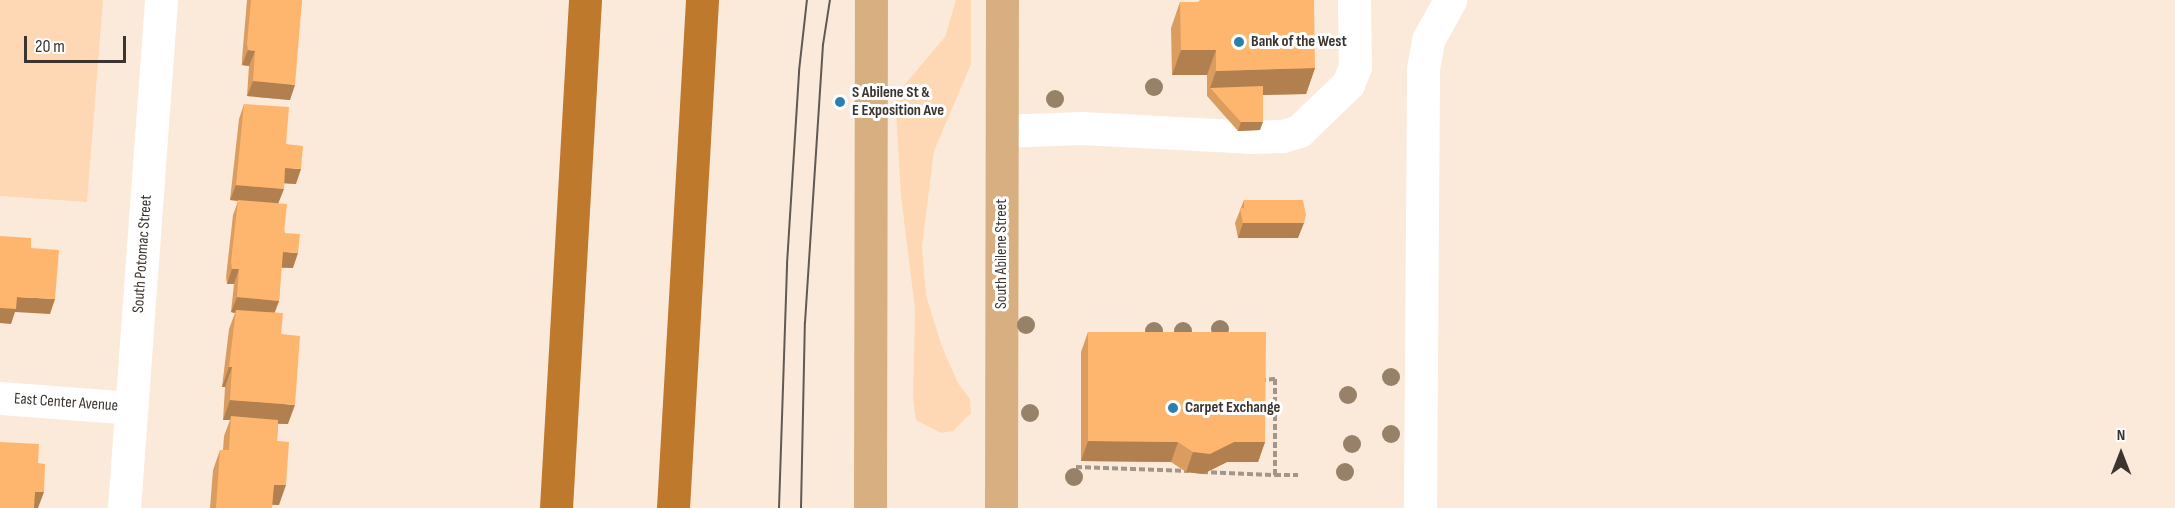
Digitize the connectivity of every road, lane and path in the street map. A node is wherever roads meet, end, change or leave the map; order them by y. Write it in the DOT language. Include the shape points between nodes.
graph roads {
  1 [pos="161,0"];
  2 [pos="585,0"];
  3 [pos="702,0"];
  4 [pos="871,0"];
  5 [pos="1002,0"];
  6 [pos="1354,0"];
  7 [pos="1450,0"];
  8 [pos="1002,131"];
  9 [pos="1259,380"];
  10 [pos="0,398"];
  11 [pos="132,408"];
  12 [pos="1076,467"];
  13 [pos="1275,475"];
  14 [pos="1298,475"];
  15 [pos="124,508"];
  16 [pos="556,508"];
  17 [pos="673,508"];
  18 [pos="870,508"];
  19 [pos="1001,508"];
  20 [pos="1420,508"];
  1 -- 11 [label="street, South Potomac Street"];
  2 -- 16 [label="highway"];
  3 -- 17 [label="highway"];
  4 -- 18 [label="main road"];
  5 -- 8 [label="main road, South Abilene Street"];
  6 -- 8 [label="street" via="1355,67 1348,84 1299,131 1250,137 1082,128"];
  7 -- 20 [label="street" via="1428,40 1423,69"];
  8 -- 19 [label="main road, South Abilene Street"];
  9 -- 13 [label="path" via="1275,379"];
  10 -- 11 [label="street, East Center Avenue"];
  11 -- 15 [label="street, South Potomac Street"];
  12 -- 13 [label="path"];
  13 -- 14 [label="path"];
}
